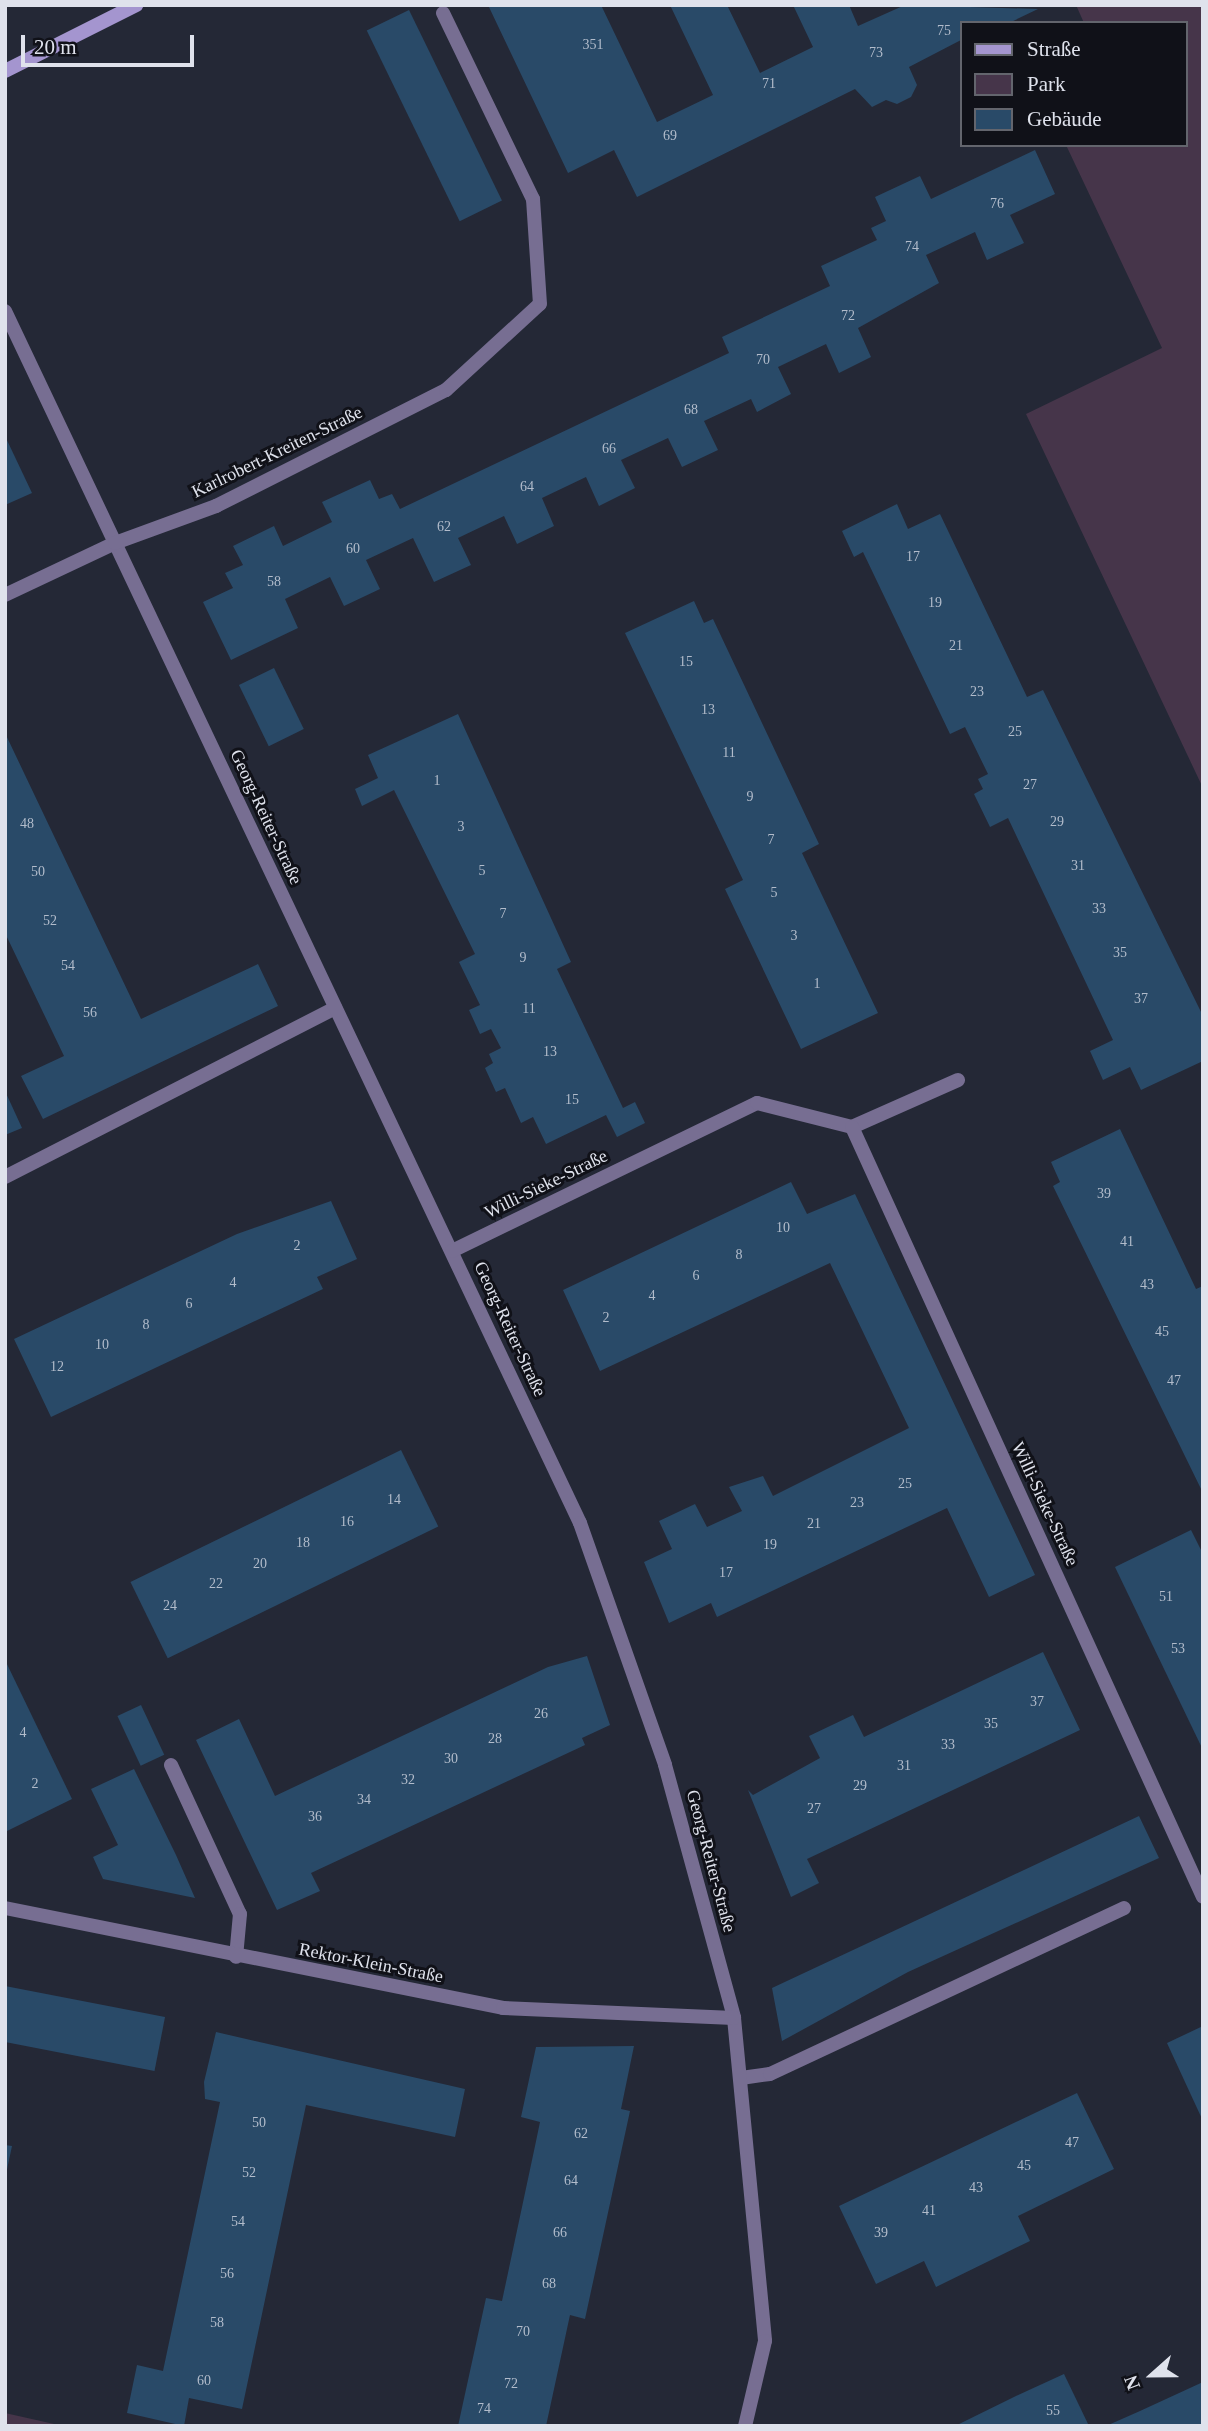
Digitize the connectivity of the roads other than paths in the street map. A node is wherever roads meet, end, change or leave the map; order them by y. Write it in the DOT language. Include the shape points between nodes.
graph roads {
  1 [pos="136,5"];
  2 [pos="443,13"];
  3 [pos="5,71"];
  4 [pos="5,311"];
  5 [pos="115,543"];
  6 [pos="5,595"];
  7 [pos="335,1007"];
  8 [pos="958,1080"];
  9 [pos="852,1127"];
  10 [pos="5,1177"];
  11 [pos="452,1251"];
  12 [pos="171,1765"];
  13 [pos="1203,1897"];
  14 [pos="5,1908"];
  15 [pos="1124,1908"];
  16 [pos="236,1957"];
  17 [pos="734,2018"];
  18 [pos="741,2078"];
  19 [pos="745,2426"];
  1 -- 3 [label="street"];
  2 -- 5 [label="street, Karlrobert-Kreiten-Straße" via="533,199 540,304 446,390 216,506"];
  4 -- 5 [label="street, Georg-Reiter-Straße"];
  5 -- 6 [label="street, Karlrobert-Kreiten-Straße"];
  5 -- 7 [label="street, Georg-Reiter-Straße"];
  7 -- 10 [label="street"];
  7 -- 11 [label="street, Georg-Reiter-Straße"];
  8 -- 9 [label="street"];
  9 -- 11 [label="street, Willi-Sieke-Straße" via="757,1103"];
  9 -- 13 [label="street, Willi-Sieke-Straße"];
  11 -- 17 [label="street, Georg-Reiter-Straße" via="580,1523 665,1765"];
  12 -- 16 [label="street" via="240,1914"];
  14 -- 16 [label="street, Rektor-Klein-Straße"];
  15 -- 18 [label="street" via="770,2074"];
  16 -- 17 [label="street, Rektor-Klein-Straße" via="503,2008"];
  17 -- 18 [label="street, Georg-Reiter-Straße"];
  18 -- 19 [label="street, Georg-Reiter-Straße" via="765,2341"];
}
